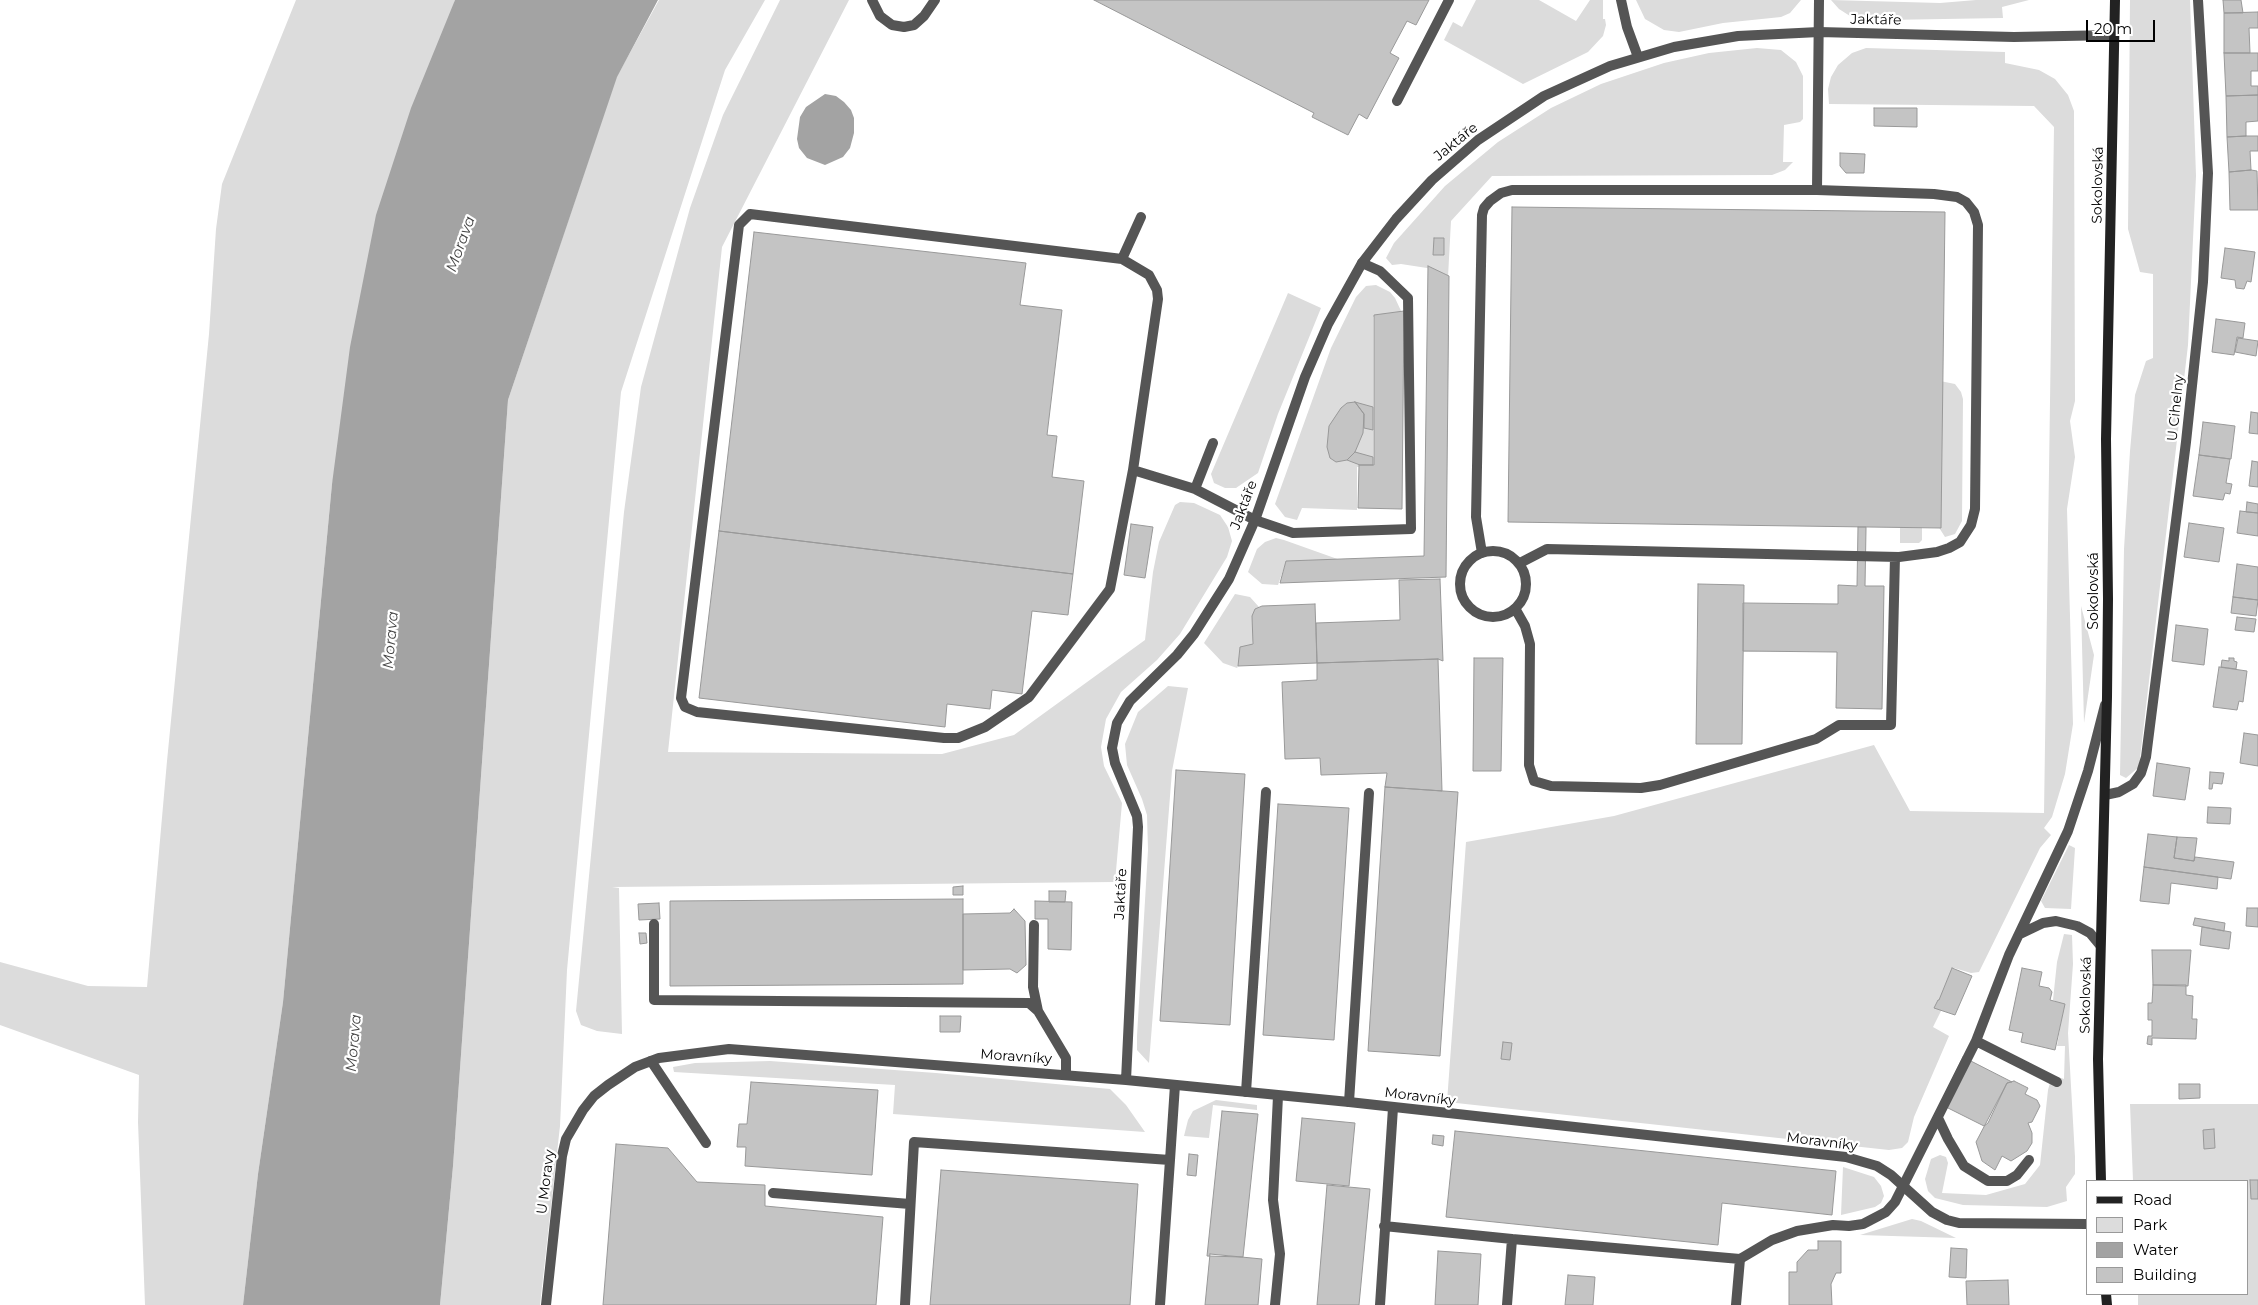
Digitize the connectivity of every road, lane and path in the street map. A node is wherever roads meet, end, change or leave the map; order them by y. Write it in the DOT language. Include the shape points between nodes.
graph roads {
  1 [pos="872,0"];
  2 [pos="935,0"];
  3 [pos="1450,0"];
  4 [pos="1621,0"];
  5 [pos="1819,0"];
  6 [pos="2115,0"];
  7 [pos="2198,0"];
  8 [pos="1819,32"];
  9 [pos="2114,35"];
  10 [pos="1638,57"];
  11 [pos="1397,101"];
  12 [pos="1817,190"];
  13 [pos="1141,217"];
  14 [pos="1122,259"];
  15 [pos="1362,263"];
  16 [pos="1213,443"];
  17 [pos="1133,470"];
  18 [pos="1195,489"];
  19 [pos="1255,520"];
  20 [pos="1482,553"];
  21 [pos="1895,557"];
  22 [pos="1520,564"];
  23 [pos="1516,610"];
  24 [pos="2107,697"];
  25 [pos="1266,792"];
  26 [pos="1369,793"];
  27 [pos="2105,795"];
  28 [pos="654,924"];
  29 [pos="1034,925"];
  30 [pos="2020,934"];
  31 [pos="2100,945"];
  32 [pos="1038,1011"];
  33 [pos="1976,1041"];
  34 [pos="729,1050"];
  35 [pos="651,1061"];
  36 [pos="1066,1074"];
  37 [pos="1126,1080"];
  38 [pos="2057,1082"];
  39 [pos="1175,1085"];
  40 [pos="1246,1092"];
  41 [pos="1278,1096"];
  42 [pos="1349,1102"];
  43 [pos="1393,1108"];
  44 [pos="1938,1118"];
  45 [pos="706,1143"];
  46 [pos="1170,1160"];
  47 [pos="2029,1160"];
  48 [pos="2101,1180"];
  49 [pos="1902,1187"];
  50 [pos="773,1193"];
  51 [pos="910,1204"];
  52 [pos="2086,1224"];
  53 [pos="1384,1226"];
  54 [pos="1512,1239"];
  55 [pos="1740,1259"];
  56 [pos="546,1305"];
  57 [pos="905,1305"];
  58 [pos="1160,1305"];
  59 [pos="1275,1305"];
  60 [pos="1380,1305"];
  61 [pos="1507,1305"];
  62 [pos="1736,1305"];
  1 -- 2 [label="street" via="880,16 892,25 904,27 914,25"];
  3 -- 11 [label="street"];
  4 -- 10 [label="street"];
  5 -- 8 [label="street"];
  6 -- 9 [label="main road, Sokolovská"];
  7 -- 27 [label="street, U Cihelny" via="2208,173 2203,282 2186,442 2146,758 2133,784"];
  8 -- 9 [label="street, Jaktáře" via="2014,37"];
  8 -- 10 [label="street, Jaktáře" via="1738,36"];
  8 -- 12 [label="street"];
  9 -- 24 [label="main road, Sokolovská" via="2106,439"];
  10 -- 15 [label="street, Jaktáře" via="1544,96 1478,140 1432,180"];
  12 -- 20 [label="street" via="1512,190 1490,201 1482,215 1481,244 1476,517"];
  12 -- 21 [label="street" via="1957,197 1971,206 1978,225 1975,509 1971,525 1960,542 1950,548"];
  13 -- 14 [label="street"];
  14 -- 17 [label="street" via="1148,275 1157,290 1158,299"];
  14 -- 17 [label="street" via="750,214 739,225 681,698 685,707 697,712 944,738 958,738 984,727 1029,696 1110,589"];
  15 -- 19 [label="street, Jaktáře" via="1328,324 1305,377"];
  15 -- 19 [label="street" via="1380,271 1408,298 1411,529 1293,532"];
  16 -- 18 [label="street"];
  17 -- 18 [label="street"];
  18 -- 19 [label="street"];
  19 -- 37 [label="street, Jaktáře" via="1229,579 1194,634 1130,701 1113,736 1115,763 1137,816 1138,827"];
  20 -- 22 [label="street" via="1506,553"];
  20 -- 23 [label="street" via="1466,566 1460,586 1462,596 1468,606 1485,617 1501,617"];
  21 -- 22 [label="street" via="1546,549"];
  21 -- 23 [label="street" via="1892,725 1839,725 1816,738 1641,788 1551,786 1534,781 1529,765 1530,644"];
  22 -- 23 [label="street" via="1526,580 1526,592"];
  24 -- 27 [label="main road, Sokolovská"];
  24 -- 30 [label="street" via="2068,831"];
  25 -- 40 [label="street"];
  26 -- 42 [label="street"];
  27 -- 31 [label="main road, Sokolovská"];
  28 -- 32 [label="street" via="654,1000 1017,1003 1029,1004"];
  29 -- 32 [label="street" via="1033,987"];
  30 -- 31 [label="street" via="2056,921 2078,926 2090,933"];
  30 -- 33 [label="street"];
  31 -- 48 [label="main road, Sokolovská"];
  32 -- 36 [label="street" via="1066,1058"];
  33 -- 38 [label="street"];
  33 -- 44 [label="street"];
  34 -- 35 [label="street, U Moravy" via="693,1052"];
  34 -- 36 [label="street, Moravníky"];
  35 -- 45 [label="street"];
  35 -- 56 [label="street, U Moravy" via="621,1075 594,1096 566,1139"];
  36 -- 37 [label="street, Moravníky"];
  37 -- 39 [label="street, Moravníky"];
  39 -- 40 [label="street, Moravníky"];
  39 -- 46 [label="street"];
  40 -- 41 [label="street, Moravníky"];
  41 -- 42 [label="street, Moravníky"];
  41 -- 59 [label="street" via="1272,1200 1280,1254"];
  42 -- 43 [label="street, Moravníky"];
  43 -- 49 [label="street, Moravníky" via="1846,1157 1877,1166"];
  43 -- 53 [label="street"];
  44 -- 47 [label="street" via="1964,1166 1988,1181 2007,1181 2017,1175"];
  44 -- 49 [label="street"];
  46 -- 51 [label="street" via="914,1142"];
  46 -- 58 [label="street"];
  49 -- 52 [label="street, Moravníky" via="1938,1216 1959,1223"];
  49 -- 55 [label="street" via="1886,1212 1869,1221 1797,1231 1772,1240"];
  50 -- 51 [label="street"];
  51 -- 57 [label="street"];
  53 -- 54 [label="street"];
  53 -- 60 [label="street"];
  54 -- 55 [label="street"];
  54 -- 61 [label="street"];
  55 -- 62 [label="street"];
}
